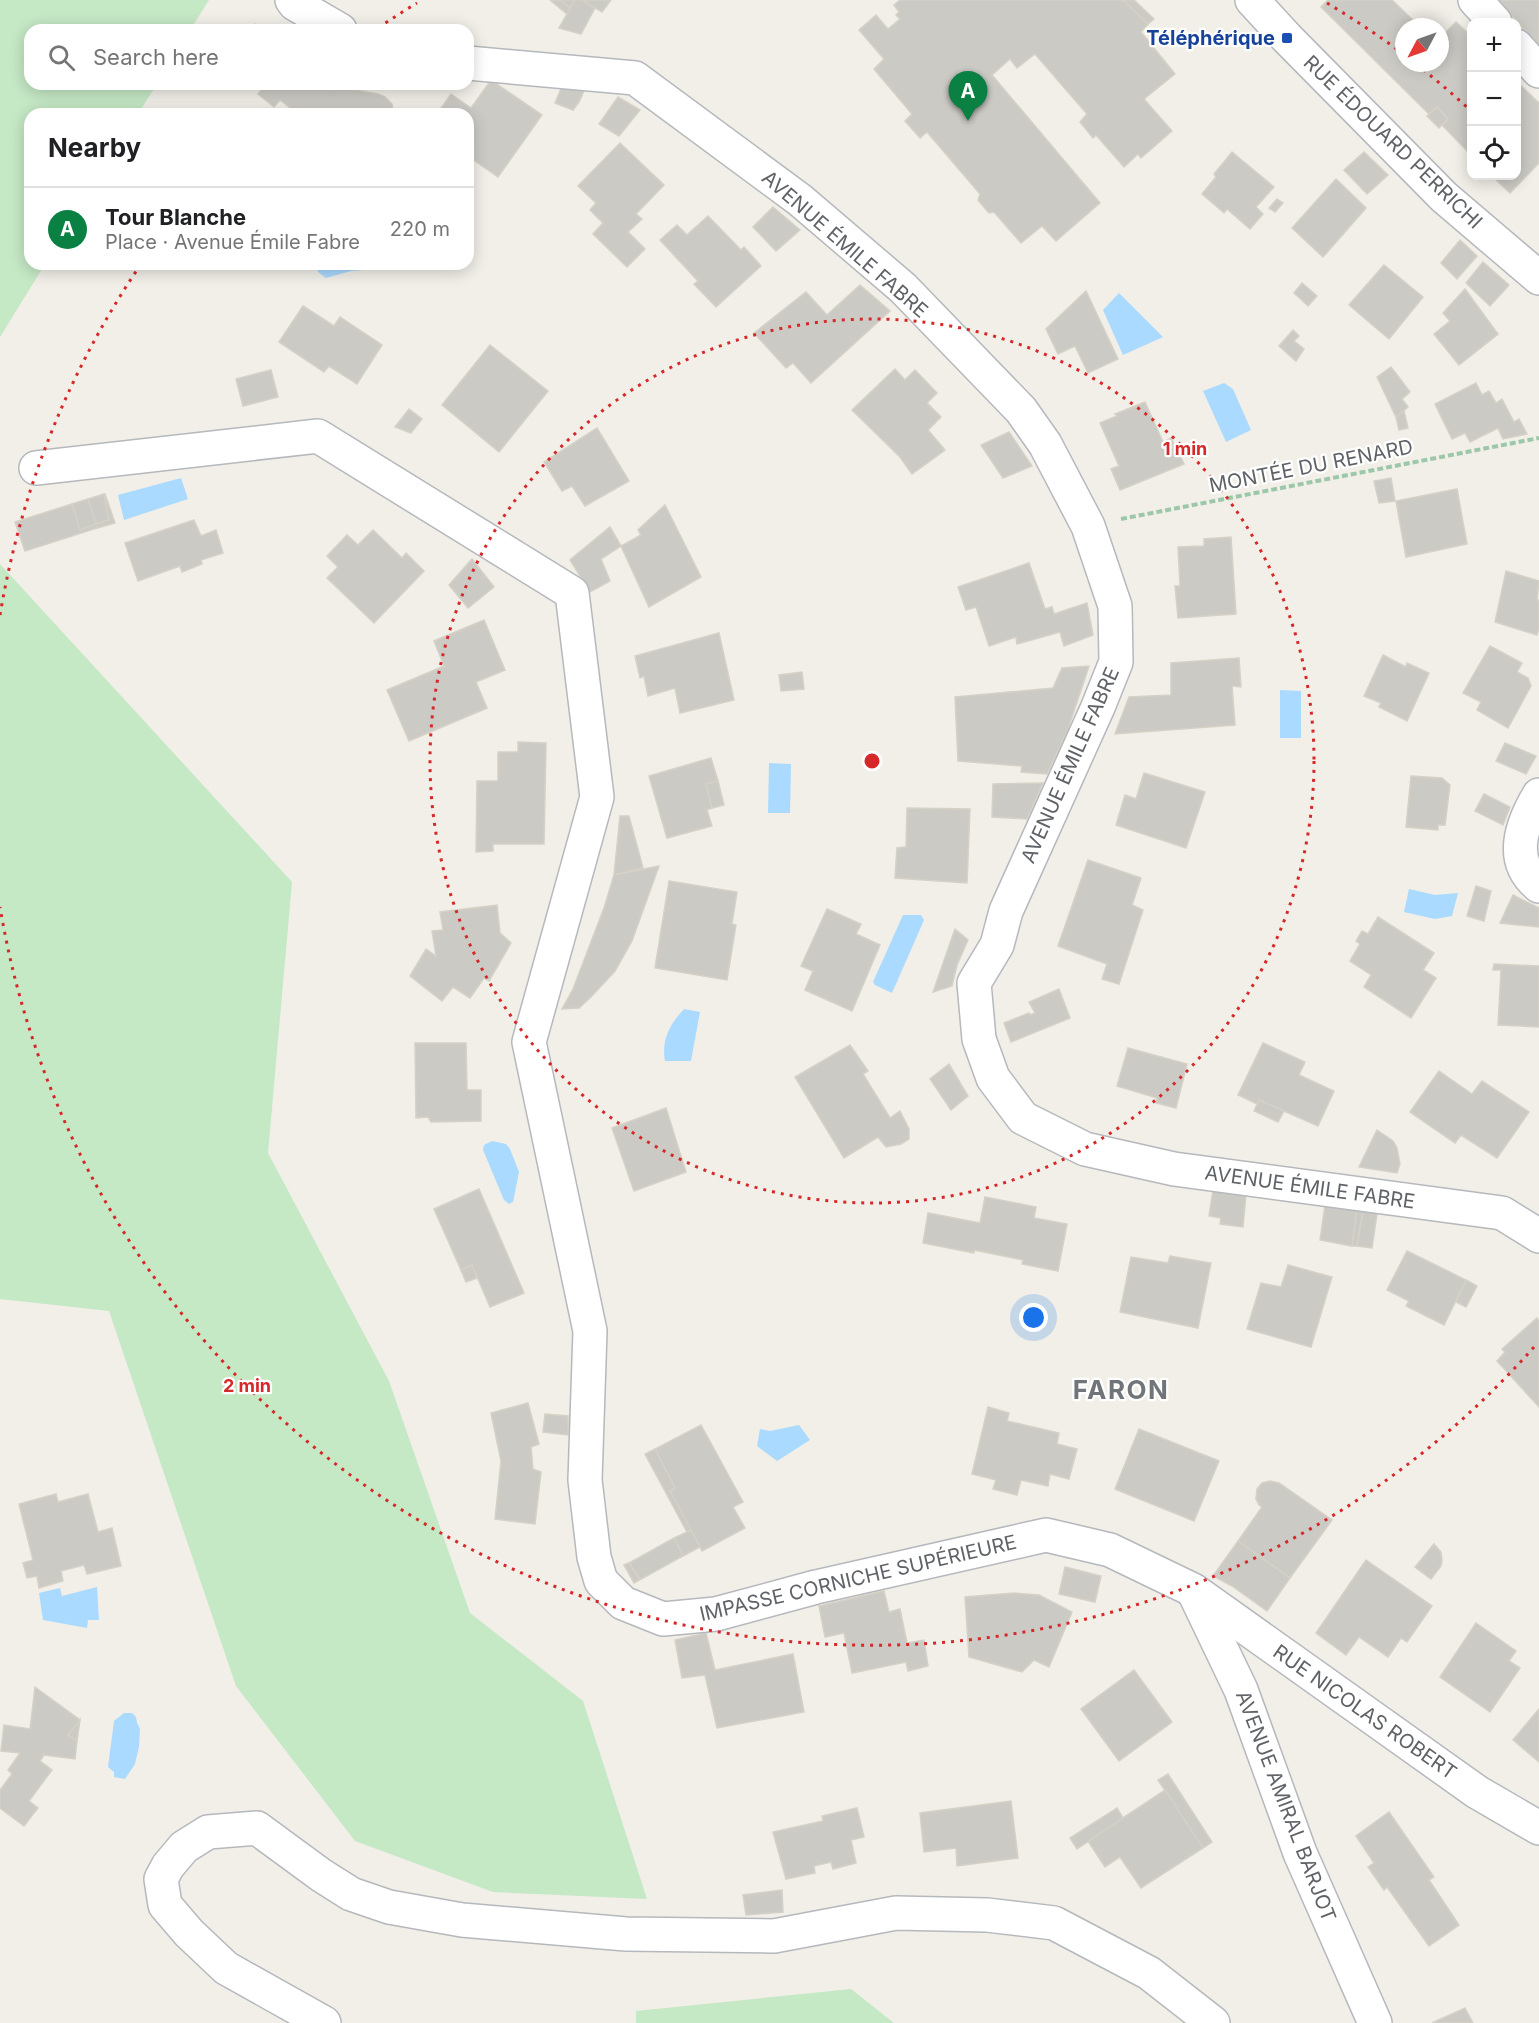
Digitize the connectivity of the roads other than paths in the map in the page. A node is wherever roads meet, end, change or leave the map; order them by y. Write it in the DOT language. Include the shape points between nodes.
graph roads {
  1 [pos="292,0"];
  2 [pos="1252,0"];
  3 [pos="1474,0"];
  4 [pos="1491,18"];
  5 [pos="330,24"];
  6 [pos="1521,51"];
  7 [pos="474,64"];
  8 [pos="1539,71"];
  9 [pos="1539,278"];
  10 [pos="36,468"];
  11 [pos="1539,795"];
  12 [pos="1539,886"];
  13 [pos="1539,1236"];
  14 [pos="1193,1590"];
  15 [pos="1539,1828"];
  16 [pos="324,2023"];
  17 [pos="1213,2023"];
  18 [pos="1375,2023"];
  1 -- 5 [label="street"];
  2 -- 9 [label="street, RUE ÉDOUARD PERRICHI" via="1444,197"];
  3 -- 4 [label="street"];
  6 -- 8 [label="street"];
  7 -- 13 [label="street, AVENUE ÉMILE FABRE" via="635,78 800,200 903,288 1021,410 1045,444 1088,526 1114,606 1116,662 1006,911 997,945 974,983 979,1039 993,1078 1023,1118 1085,1149 1174,1169 1502,1213"];
  10 -- 14 [label="street, IMPASSE CORNICHE SUPÉRIEURE" via="318,436 572,593 597,797 529,1042 590,1331 585,1480 594,1557 601,1581 623,1604 663,1619 716,1614 1046,1535 1110,1550"];
  11 -- 12 [label="street" via="1521,833 1520,860"];
  14 -- 15 [label="street, RUE NICOLAS ROBERT" via="1477,1792"];
  14 -- 18 [label="street, AVENUE AMIRAL BARJOT" via="1241,1690 1300,1853"];
  16 -- 17 [label="street" via="226,1968 165,1905 161,1880 184,1847 208,1832 257,1828 351,1894 389,1907 462,1920 626,1934 774,1936 896,1913 987,1915 1054,1923 1149,1973"];
}
